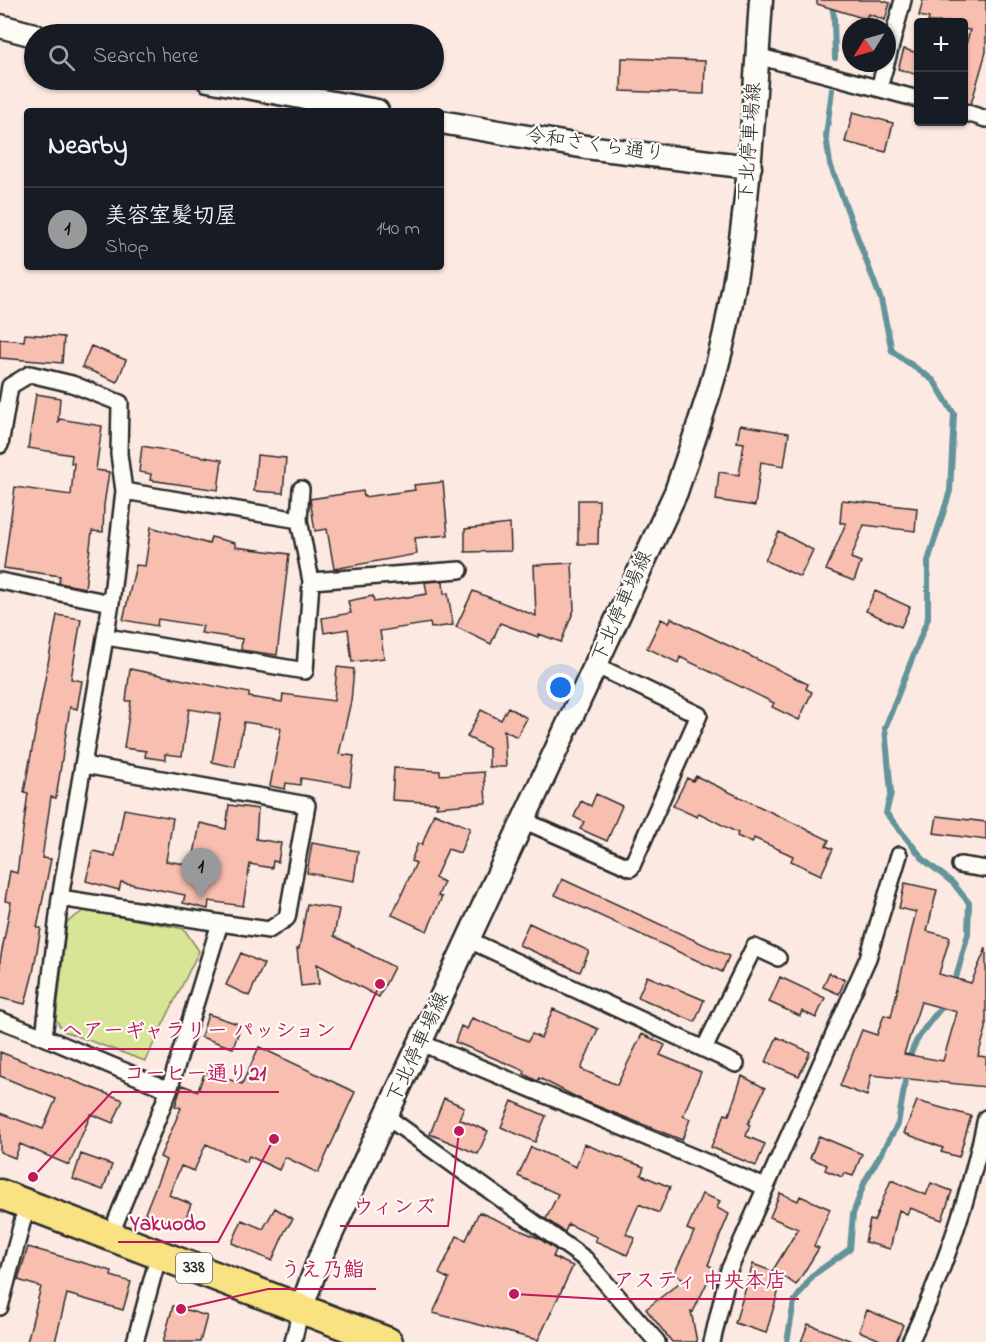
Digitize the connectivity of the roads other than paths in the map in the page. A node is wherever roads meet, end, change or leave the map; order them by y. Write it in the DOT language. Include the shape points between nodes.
graph roads {
  1 [pos="761,0"];
  2 [pos="903,0"];
  3 [pos="896,25"];
  4 [pos="0,26"];
  5 [pos="24,32"];
  6 [pos="757,56"];
  7 [pos="883,72"];
  8 [pos="879,88"];
  9 [pos="263,90"];
  10 [pos="914,98"];
  11 [pos="361,108"];
  12 [pos="968,114"];
  13 [pos="986,119"];
  14 [pos="444,123"];
  15 [pos="750,167"];
  16 [pos="0,445"];
  17 [pos="301,489"];
  18 [pos="124,491"];
  19 [pos="299,519"];
  20 [pos="460,570"];
  21 [pos="0,581"];
  22 [pos="311,581"];
  23 [pos="111,603"];
  24 [pos="107,637"];
  25 [pos="597,666"];
  26 [pos="84,765"];
  27 [pos="525,821"];
  28 [pos="899,855"];
  29 [pos="960,865"];
  30 [pos="986,869"];
  31 [pos="60,898"];
  32 [pos="220,923"];
  33 [pos="469,940"];
  34 [pos="778,958"];
  35 [pos="0,1020"];
  36 [pos="44,1037"];
  37 [pos="421,1043"];
  38 [pos="704,1049"];
  39 [pos="736,1064"];
  40 [pos="169,1090"];
  41 [pos="387,1117"];
  42 [pos="986,1118"];
  43 [pos="765,1187"];
  44 [pos="0,1194"];
  45 [pos="27,1204"];
  46 [pos="110,1236"];
  47 [pos="159,1254"];
  48 [pos="0,1306"];
  49 [pos="302,1309"];
  50 [pos="135,1342"];
  51 [pos="293,1342"];
  52 [pos="388,1342"];
  53 [pos="657,1342"];
  54 [pos="712,1342"];
  55 [pos="910,1342"];
  1 -- 6 [label="main road, 下北停車場線"];
  2 -- 3 [label="street"];
  4 -- 5 [label="main road"];
  6 -- 8 [label="street"];
  6 -- 15 [label="main road, 下北停車場線"];
  7 -- 8 [label="street"];
  8 -- 10 [label="street"];
  9 -- 11 [label="main road"];
  12 -- 13 [label="street"];
  14 -- 15 [label="main road, 令和さくら通り" via="586,147"];
  15 -- 25 [label="main road, 下北停車場線" via="728,320 703,411 676,492"];
  16 -- 18 [label="street" via="10,386 30,374 72,384 120,403 119,454"];
  17 -- 19 [label="street"];
  18 -- 19 [label="street"];
  18 -- 23 [label="street"];
  19 -- 22 [label="street"];
  20 -- 22 [label="street"];
  21 -- 23 [label="street"];
  22 -- 24 [label="street" via="305,671"];
  23 -- 24 [label="street"];
  24 -- 26 [label="street"];
  25 -- 27 [label="main road, 下北停車場線"];
  25 -- 27 [label="street" via="699,716 631,868"];
  26 -- 31 [label="street"];
  26 -- 32 [label="street" via="307,805 286,918 269,930"];
  27 -- 33 [label="main road, 下北停車場線"];
  28 -- 43 [label="street" via="868,958"];
  29 -- 30 [label="street"];
  31 -- 32 [label="street"];
  31 -- 36 [label="street"];
  32 -- 40 [label="street"];
  33 -- 37 [label="main road, 下北停車場線"];
  33 -- 38 [label="street"];
  34 -- 38 [label="street" via="754,947"];
  35 -- 36 [label="street"];
  36 -- 40 [label="street"];
  37 -- 41 [label="main road, 下北停車場線"];
  37 -- 43 [label="street"];
  38 -- 39 [label="street"];
  40 -- 46 [label="street"];
  41 -- 49 [label="main road, 下北停車場線" via="320,1260"];
  41 -- 53 [label="street" via="585,1259"];
  42 -- 55 [label="street" via="975,1171 929,1302"];
  43 -- 54 [label="street" via="729,1270"];
  44 -- 45 [label="highway, 338"];
  45 -- 46 [label="highway, 338"];
  45 -- 48 [label="street"];
  46 -- 47 [label="highway, 338"];
  47 -- 49 [label="highway, 338"];
  47 -- 50 [label="street"];
  49 -- 51 [label="street"];
  49 -- 52 [label="highway, 338"];
}
